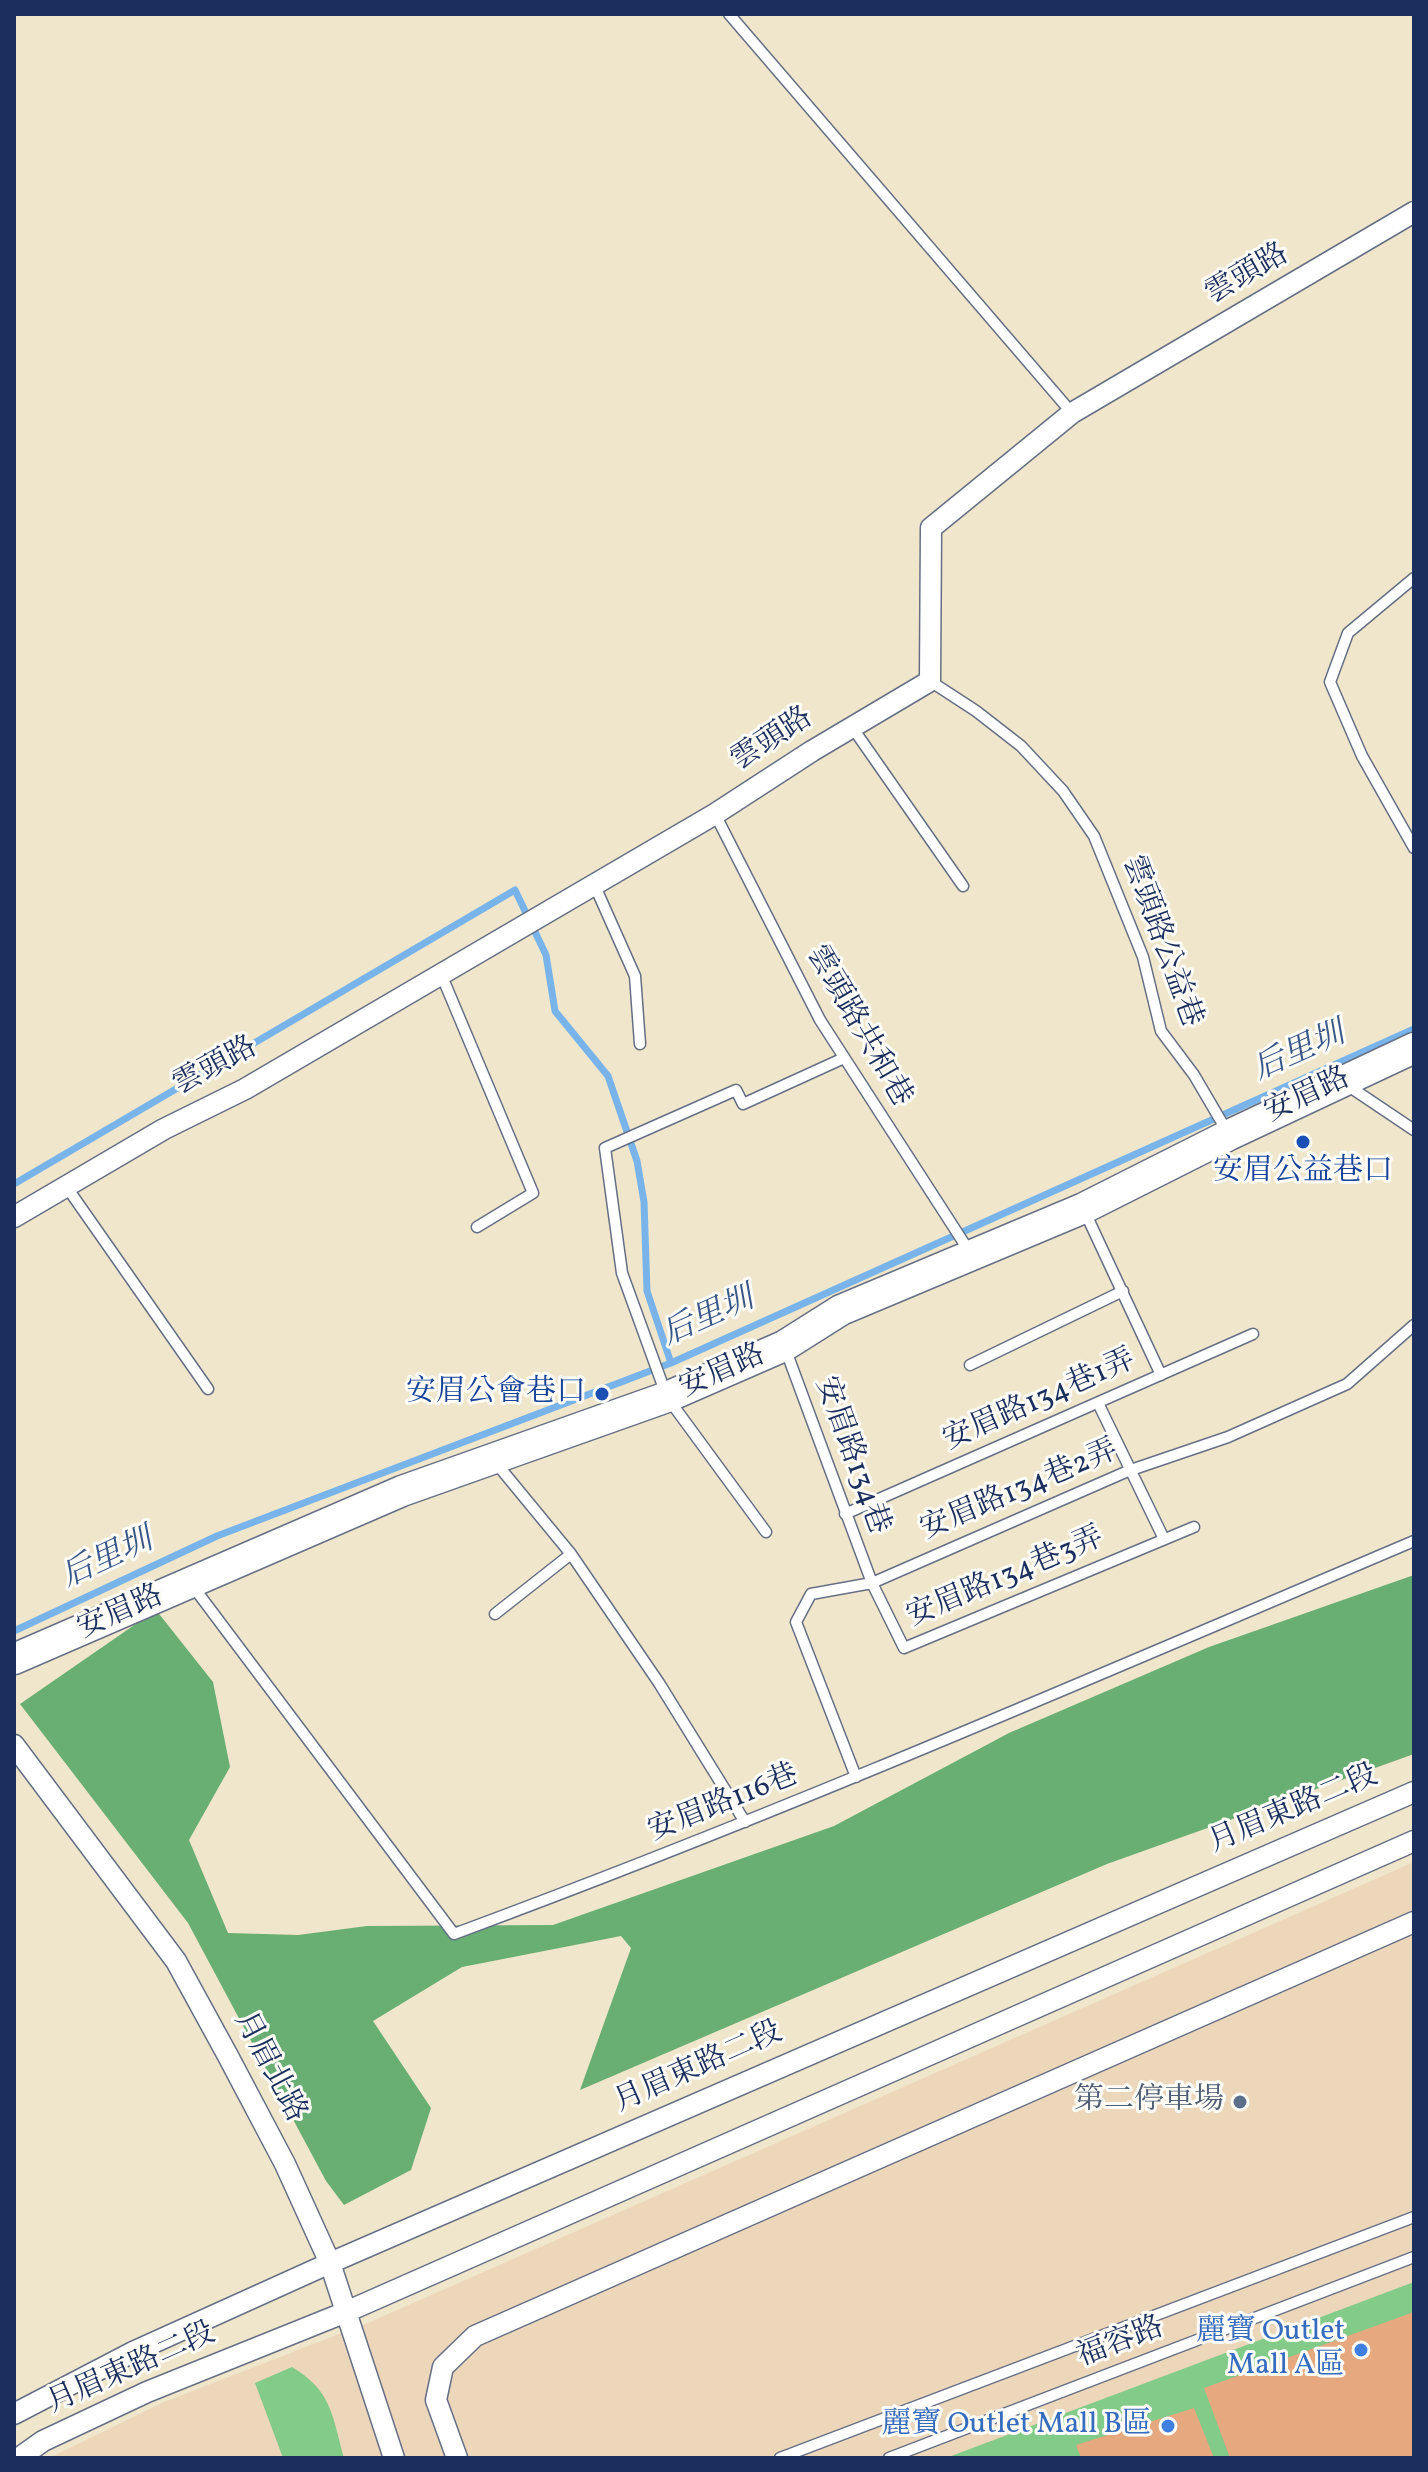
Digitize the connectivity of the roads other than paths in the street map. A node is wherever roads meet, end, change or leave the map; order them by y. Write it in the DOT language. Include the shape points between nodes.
graph roads {
  1 [pos="729,14"];
  2 [pos="1414,212"];
  3 [pos="1072,413"];
  4 [pos="1414,578"];
  5 [pos="930,681"];
  6 [pos="852,727"];
  7 [pos="715,814"];
  8 [pos="1414,848"];
  9 [pos="594,884"];
  10 [pos="963,886"];
  11 [pos="441,974"];
  12 [pos="640,1044"];
  13 [pos="1414,1048"];
  14 [pos="844,1058"];
  15 [pos="1342,1081"];
  16 [pos="1414,1130"];
  17 [pos="1229,1135"];
  18 [pos="66,1186"];
  19 [pos="1084,1208"];
  20 [pos="14,1217"];
  21 [pos="477,1227"];
  22 [pos="973,1256"];
  23 [pos="1123,1291"];
  24 [pos="1414,1325"];
  25 [pos="1253,1334"];
  26 [pos="784,1346"];
  27 [pos="970,1365"];
  28 [pos="1161,1375"];
  29 [pos="208,1389"];
  30 [pos="667,1397"];
  31 [pos="1098,1403"];
  32 [pos="492,1459"];
  33 [pos="1128,1471"];
  34 [pos="845,1514"];
  35 [pos="1194,1527"];
  36 [pos="766,1532"];
  37 [pos="1164,1539"];
  38 [pos="1414,1541"];
  39 [pos="571,1554"];
  40 [pos="191,1583"];
  41 [pos="872,1583"];
  42 [pos="495,1614"];
  43 [pos="14,1659"];
  44 [pos="14,1745"];
  45 [pos="856,1777"];
  46 [pos="1414,1792"];
  47 [pos="745,1822"];
  48 [pos="1414,1841"];
  49 [pos="1414,1922"];
  50 [pos="1414,2217"];
  51 [pos="1414,2257"];
  52 [pos="330,2263"];
  53 [pos="346,2312"];
  54 [pos="14,2414"];
  55 [pos="19,2458"];
  56 [pos="394,2458"];
  57 [pos="457,2458"];
  58 [pos="780,2458"];
  59 [pos="889,2458"];
  1 -- 3 [label="lane"];
  2 -- 3 [label="street, 雲頭路"];
  3 -- 5 [label="street, 雲頭路" via="931,528"];
  4 -- 8 [label="lane" via="1348,633 1330,682 1362,756"];
  5 -- 6 [label="street, 雲頭路"];
  5 -- 17 [label="lane, 雲頭路公益巷" via="1021,746 1063,791 1094,836 1143,957 1161,1031"];
  6 -- 7 [label="street, 雲頭路"];
  6 -- 10 [label="lane"];
  7 -- 9 [label="street, 雲頭路"];
  7 -- 14 [label="lane, 雲頭路共和巷"];
  9 -- 11 [label="street, 雲頭路"];
  9 -- 12 [label="lane" via="635,976"];
  11 -- 18 [label="street, 雲頭路"];
  11 -- 21 [label="lane" via="533,1193"];
  13 -- 15 [label="street, 安眉路"];
  14 -- 22 [label="lane, 雲頭路共和巷"];
  14 -- 30 [label="lane" via="743,1104 736,1090 605,1148 622,1273"];
  15 -- 16 [label="lane"];
  15 -- 17 [label="street, 安眉路"];
  17 -- 19 [label="street, 安眉路"];
  18 -- 20 [label="street, 雲頭路"];
  18 -- 29 [label="lane"];
  19 -- 22 [label="street, 安眉路"];
  19 -- 23 [label="lane"];
  22 -- 26 [label="street, 安眉路" via="841,1310"];
  23 -- 27 [label="lane"];
  23 -- 28 [label="lane"];
  24 -- 33 [label="lane, 安眉路134巷2弄" via="1347,1384 1228,1437"];
  25 -- 28 [label="lane, 安眉路134巷1弄"];
  26 -- 30 [label="street, 安眉路"];
  26 -- 34 [label="lane, 安眉路134巷"];
  28 -- 31 [label="lane, 安眉路134巷1弄"];
  30 -- 32 [label="street, 安眉路"];
  30 -- 36 [label="lane"];
  31 -- 33 [label="lane"];
  31 -- 34 [label="lane, 安眉路134巷1弄"];
  32 -- 39 [label="lane"];
  32 -- 40 [label="street, 安眉路" via="402,1491"];
  33 -- 37 [label="lane"];
  33 -- 41 [label="lane, 安眉路134巷2弄"];
  34 -- 41 [label="lane, 安眉路134巷"];
  35 -- 37 [label="lane, 安眉路134巷3弄"];
  37 -- 41 [label="lane, 安眉路134巷3弄" via="904,1648"];
  38 -- 45 [label="lane, 安眉路116巷"];
  39 -- 42 [label="lane"];
  39 -- 47 [label="lane"];
  40 -- 43 [label="street, 安眉路"];
  40 -- 47 [label="lane, 安眉路116巷" via="454,1934"];
  41 -- 45 [label="lane, 安眉路134巷2弄" via="811,1594 796,1622"];
  44 -- 52 [label="street, 月眉北路" via="176,1961 285,2164"];
  45 -- 47 [label="lane, 安眉路116巷"];
  46 -- 52 [label="street, 月眉東路二段"];
  48 -- 53 [label="street, 月眉東路二段"];
  49 -- 57 [label="street" via="475,2336 443,2367 436,2400"];
  50 -- 58 [label="lane"];
  51 -- 59 [label="lane, 福容路"];
  52 -- 53 [label="street, 月眉北路"];
  52 -- 54 [label="street, 月眉東路二段" via="133,2352"];
  53 -- 55 [label="street, 月眉東路二段" via="147,2392 43,2441"];
  53 -- 56 [label="street, 月眉北路"];
}
